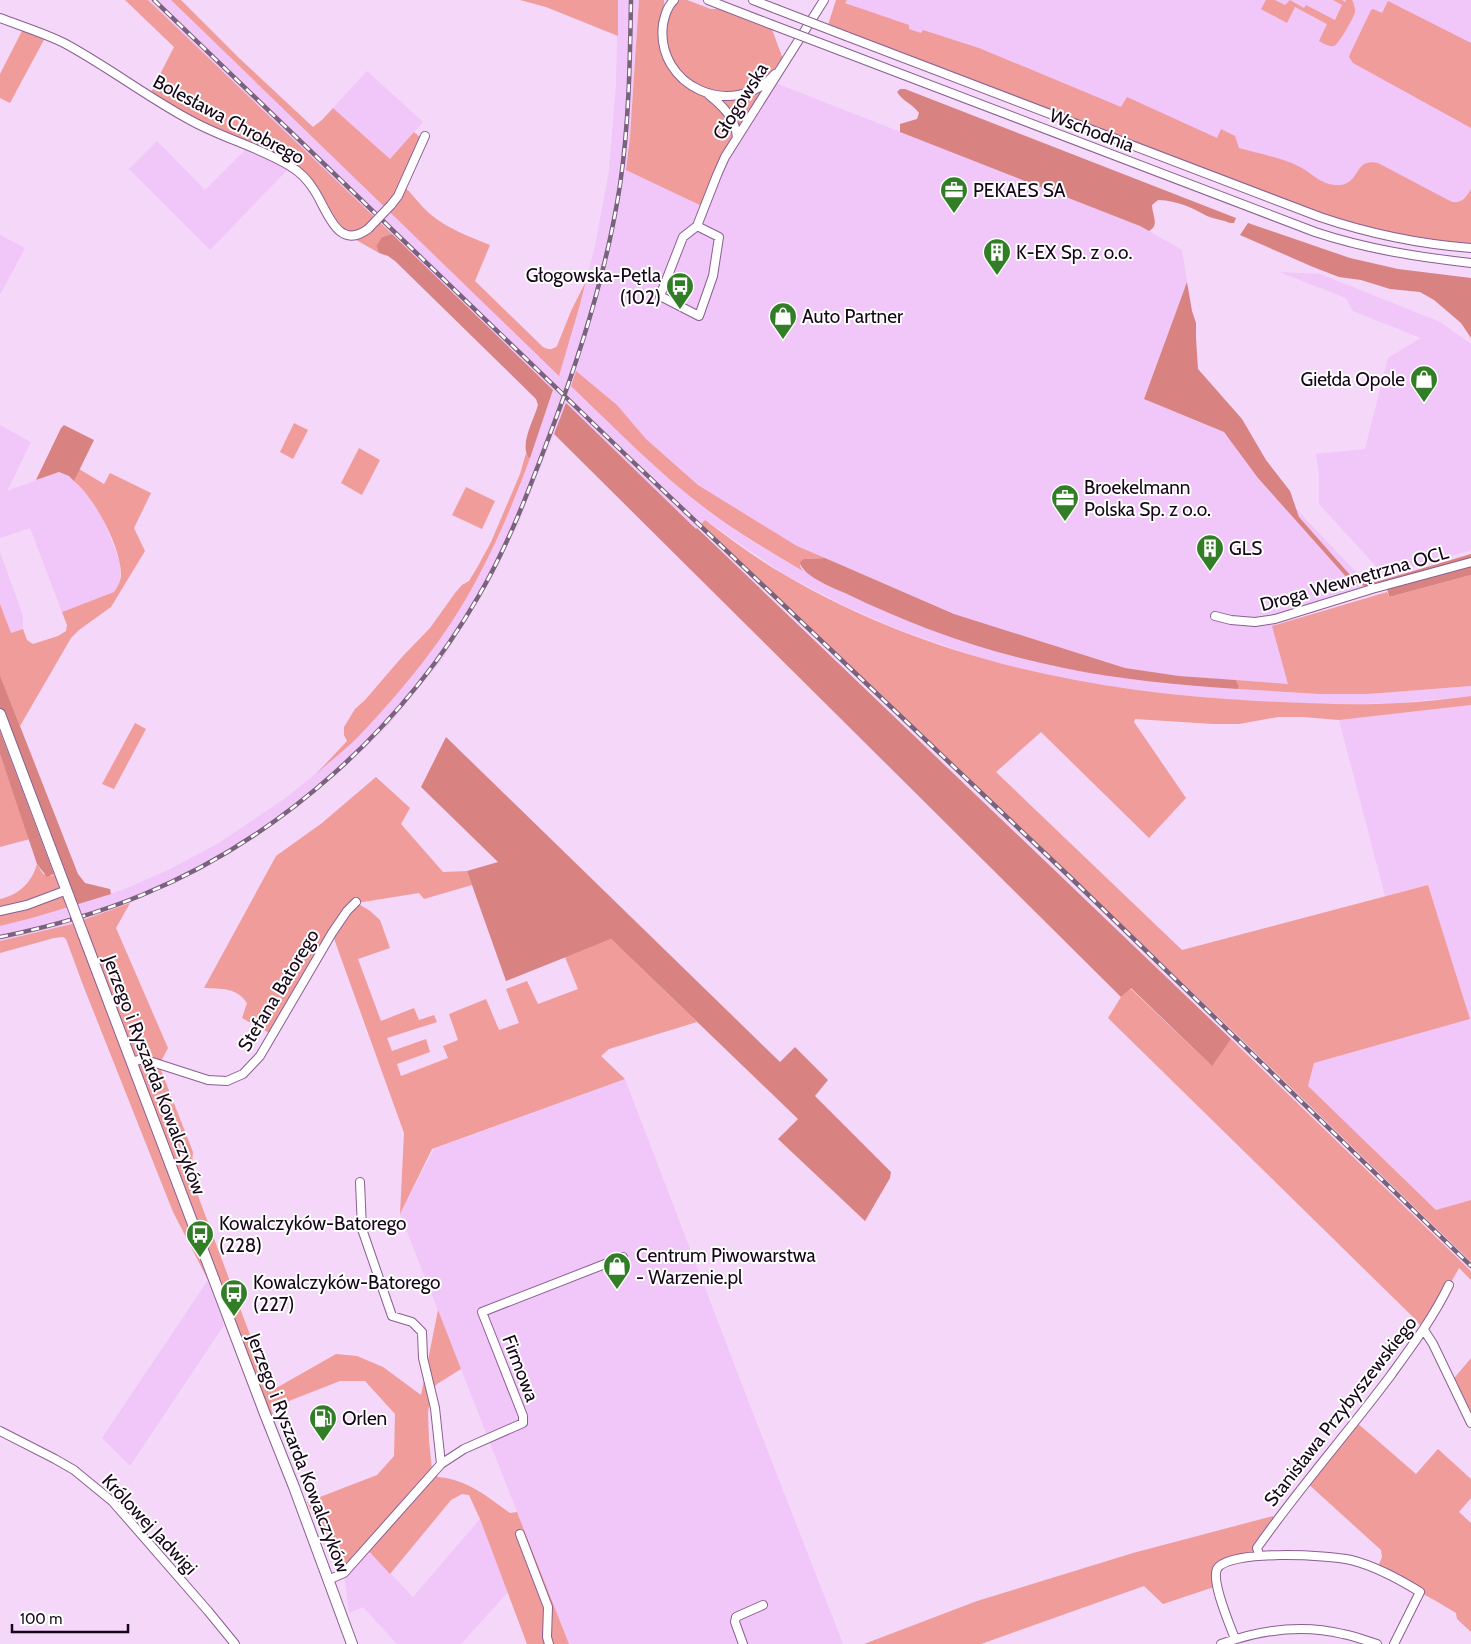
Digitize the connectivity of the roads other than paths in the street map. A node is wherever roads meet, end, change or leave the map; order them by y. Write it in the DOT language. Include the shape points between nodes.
graph roads {
  1 [pos="664,0"];
  2 [pos="674,0"];
  3 [pos="708,0"];
  4 [pos="752,0"];
  5 [pos="824,0"];
  6 [pos="665,14"];
  7 [pos="0,18"];
  8 [pos="784,62"];
  9 [pos="707,93"];
  10 [pos="425,136"];
  11 [pos="737,138"];
  12 [pos="697,226"];
  13 [pos="1471,248"];
  14 [pos="1471,263"];
  15 [pos="1471,562"];
  16 [pos="1216,616"];
  17 [pos="0,714"];
  18 [pos="68,894"];
  19 [pos="356,902"];
  20 [pos="0,910"];
  21 [pos="131,1062"];
  22 [pos="360,1182"];
  23 [pos="623,1257"];
  24 [pos="1450,1286"];
  25 [pos="1424,1330"];
  26 [pos="1471,1423"];
  27 [pos="0,1431"];
  28 [pos="441,1464"];
  29 [pos="520,1534"];
  30 [pos="1259,1555"];
  31 [pos="328,1580"];
  32 [pos="763,1605"];
  33 [pos="1235,1639"];
  34 [pos="235,1644"];
  35 [pos="352,1644"];
  36 [pos="550,1644"];
  37 [pos="743,1644"];
  38 [pos="1221,1644"];
  39 [pos="1377,1644"];
  40 [pos="1394,1644"];
  1 -- 6 [label="street"];
  2 -- 6 [label="street"];
  3 -- 14 [label="street, Wschodnia, bridge" via="1338,240"];
  4 -- 13 [label="street, Wschodnia, bridge" via="1326,220 1403,240"];
  5 -- 8 [label="street, Głogowska"];
  6 -- 9 [label="street" via="664,49 669,61 684,80"];
  7 -- 10 [label="street, Bolesława Chrobrego, bridge" via="63,43 192,122 286,164 306,179 339,230 353,236 368,229 398,196"];
  8 -- 9 [label="street" via="767,82 747,93 726,97"];
  8 -- 11 [label="street, Głogowska"];
  9 -- 11 [label="street" via="729,114"];
  11 -- 12 [label="street, Głogowska" via="719,169"];
  12 -- 12 [label="street, Głogowska" via="683,238 660,296 699,316 713,276 718,237"];
  15 -- 16 [label="street, Droga Wewnętrzna OCL" via="1274,619 1255,622"];
  17 -- 18 [label="main road, Jerzego i Ryszarda Kowalczyków"];
  18 -- 20 [label="street"];
  18 -- 21 [label="main road, Jerzego i Ryszarda Kowalczyków, bridge"];
  19 -- 21 [label="street, Stefana Batorego" via="332,933 260,1056 243,1074 226,1081 208,1080 143,1059"];
  21 -- 31 [label="main road, Jerzego i Ryszarda Kowalczyków"];
  22 -- 28 [label="street" via="362,1229 392,1316 412,1322 422,1332 423,1358 435,1408"];
  23 -- 28 [label="street, Firmowa" via="482,1312 523,1423 464,1449"];
  24 -- 25 [label="street, Stanisława Przybyszewskiego"];
  25 -- 26 [label="street"];
  25 -- 30 [label="street, Stanisława Przybyszewskiego" via="1276,1522 1257,1548"];
  27 -- 34 [label="street, Królowej Jadwigi" via="74,1470 112,1502"];
  28 -- 31 [label="street, Firmowa" via="344,1573"];
  29 -- 36 [label="street" via="548,1607 547,1637"];
  30 -- 33 [label="street" via="1226,1561 1215,1575"];
  30 -- 40 [label="street" via="1350,1560 1407,1583 1420,1592"];
  31 -- 35 [label="main road, Jerzego i Ryszarda Kowalczyków"];
  32 -- 37 [label="street" via="736,1617 734,1622"];
  33 -- 38 [label="street"];
  33 -- 39 [label="street" via="1278,1630 1314,1629"];
}
